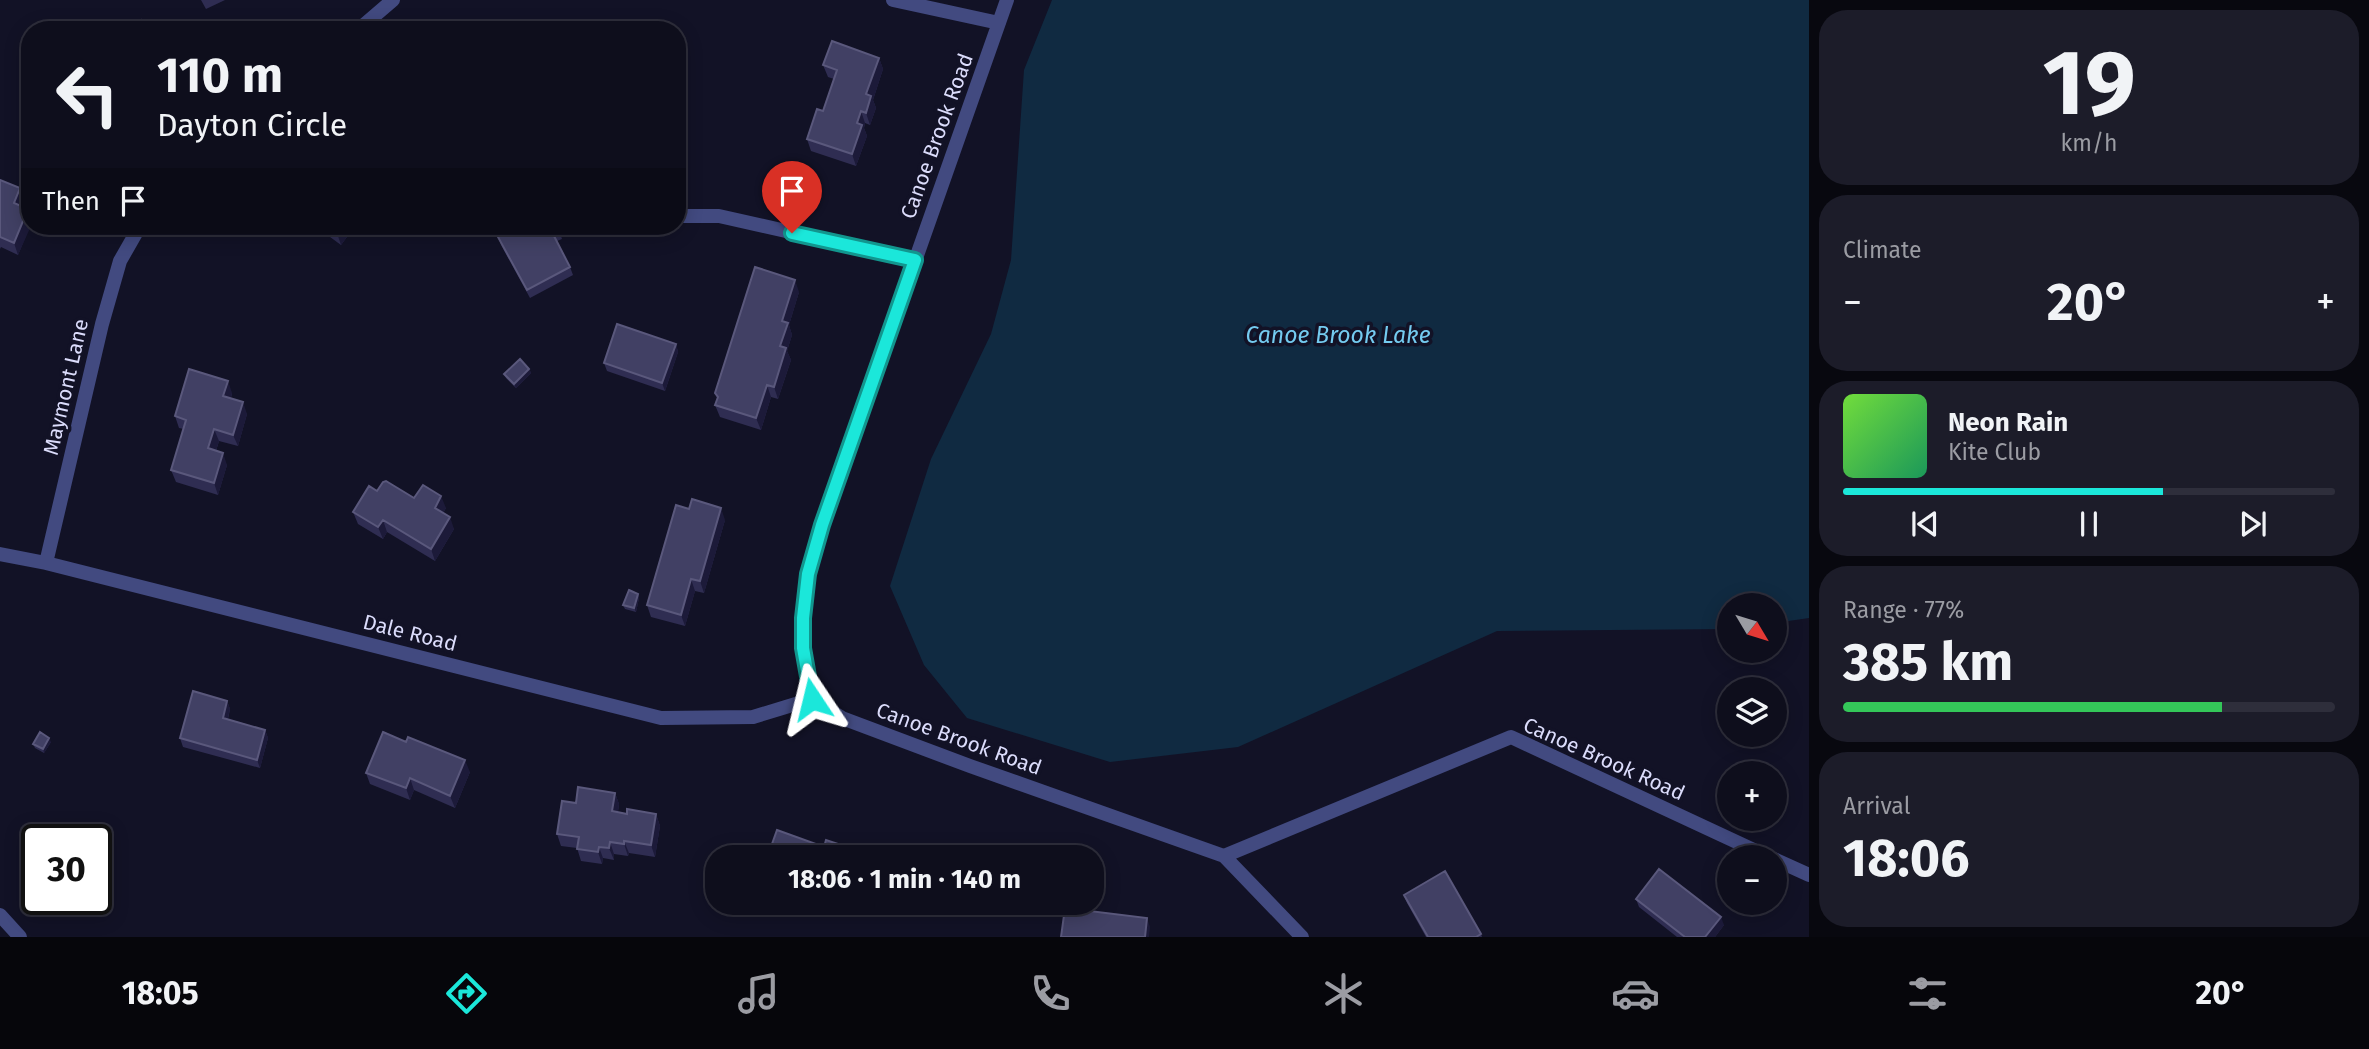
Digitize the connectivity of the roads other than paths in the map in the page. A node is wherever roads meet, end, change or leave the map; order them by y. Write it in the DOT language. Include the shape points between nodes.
graph roads {
  1 [pos="393,0"];
  2 [pos="893,0"];
  3 [pos="1007,0"];
  4 [pos="368,21"];
  5 [pos="999,23"];
  6 [pos="686,216"];
  7 [pos="135,235"];
  8 [pos="915,260"];
  9 [pos="0,554"];
  10 [pos="46,563"];
  11 [pos="812,699"];
  12 [pos="1745,845"];
  13 [pos="1224,856"];
  14 [pos="1787,865"];
  15 [pos="1809,875"];
  16 [pos="0,915"];
  17 [pos="20,937"];
  18 [pos="1302,937"];
  1 -- 4 [label="street"];
  2 -- 5 [label="street"];
  3 -- 5 [label="street, Canoe Brook Road"];
  5 -- 8 [label="street, Canoe Brook Road"];
  6 -- 8 [label="street" via="719,216"];
  7 -- 10 [label="street, Maymont Lane" via="120,261 105,311"];
  8 -- 11 [label="street, Canoe Brook Road" via="808,574 803,648"];
  9 -- 10 [label="street, Dale Road"];
  10 -- 11 [label="street, Dale Road" via="661,718 753,718"];
  11 -- 13 [label="street, Canoe Brook Road" via="842,718"];
  12 -- 13 [label="street, Canoe Brook Road" via="1511,737"];
  13 -- 18 [label="street"];
  14 -- 15 [label="street, Canoe Brook Road"];
  16 -- 17 [label="street"];
}
